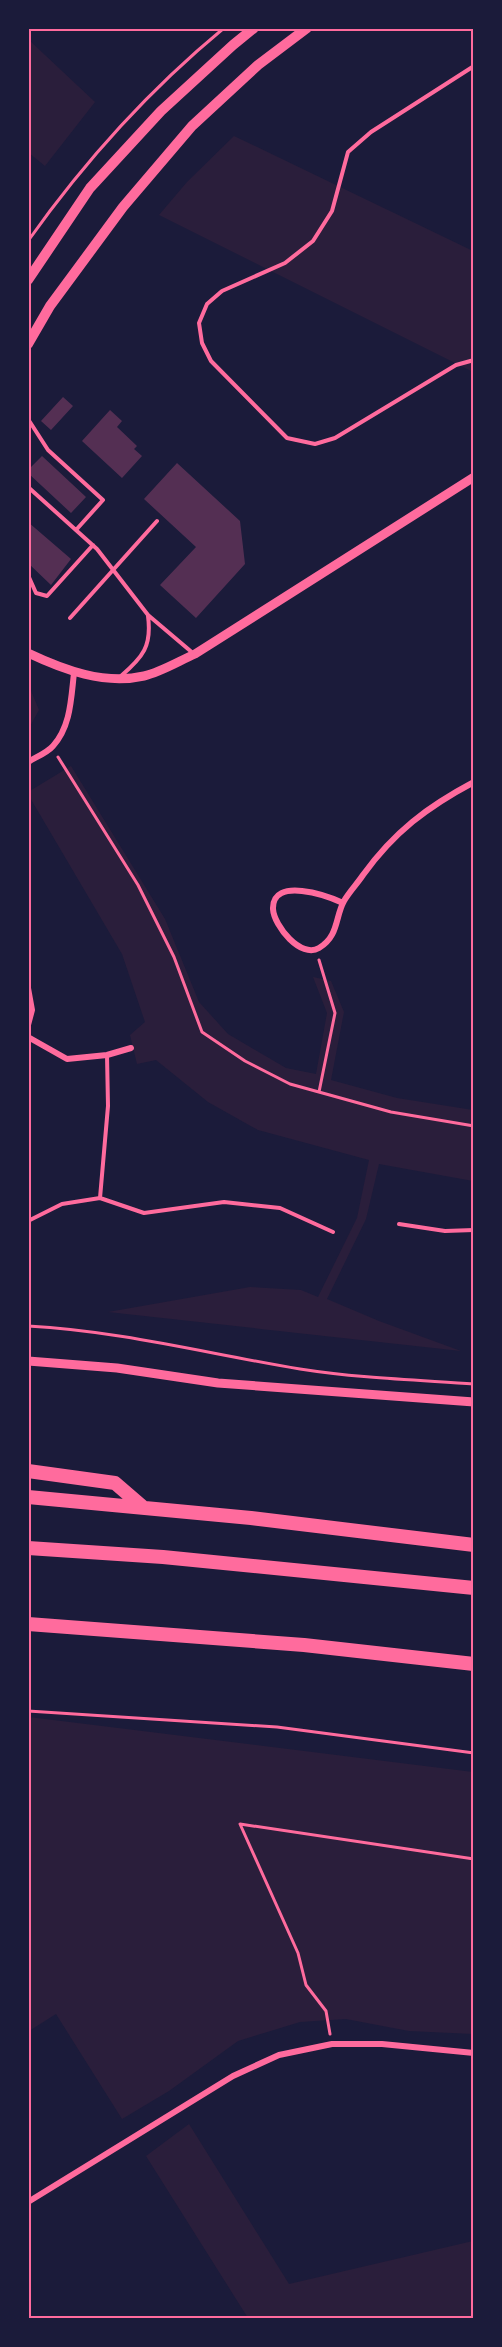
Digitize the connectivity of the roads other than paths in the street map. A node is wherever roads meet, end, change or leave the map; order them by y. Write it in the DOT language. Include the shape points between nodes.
graph roads {
  1 [pos="254,28"];
  2 [pos="307,28"];
  3 [pos="474,66"];
  4 [pos="28,280"];
  5 [pos="28,344"];
  6 [pos="474,360"];
  7 [pos="28,419"];
  8 [pos="474,477"];
  9 [pos="28,487"];
  10 [pos="157,521"];
  11 [pos="76,530"];
  12 [pos="93,545"];
  13 [pos="113,572"];
  14 [pos="28,575"];
  15 [pos="148,615"];
  16 [pos="70,618"];
  17 [pos="28,653"];
  18 [pos="195,654"];
  19 [pos="74,673"];
  20 [pos="118,679"];
  21 [pos="28,762"];
  22 [pos="474,782"];
  23 [pos="343,903"];
  24 [pos="28,988"];
  25 [pos="28,1025"];
  26 [pos="28,1037"];
  27 [pos="131,1048"];
  28 [pos="107,1055"];
  29 [pos="100,1198"];
  30 [pos="28,1221"];
  31 [pos="399,1224"];
  32 [pos="474,1230"];
  33 [pos="333,1232"];
  34 [pos="28,1361"];
  35 [pos="474,1402"];
  36 [pos="28,1471"];
  37 [pos="28,1497"];
  38 [pos="144,1508"];
  39 [pos="474,1545"];
  40 [pos="28,1548"];
  41 [pos="474,1588"];
  42 [pos="28,1624"];
  43 [pos="474,1664"];
  44 [pos="474,2053"];
  45 [pos="28,2202"];
  1 -- 4 [label="main road" via="161,111 90,188"];
  2 -- 5 [label="main road" via="258,65 192,126 123,207 50,306"];
  3 -- 6 [label="lane" via="371,132 348,152 332,211 313,241 285,262 222,291 207,304 199,323 202,343 211,361 287,438 315,444 335,438 456,365"];
  7 -- 11 [label="lane" via="48,450 103,500"];
  8 -- 18 [label="street"];
  9 -- 11 [label="lane"];
  10 -- 13 [label="lane"];
  11 -- 12 [label="lane"];
  12 -- 13 [label="lane"];
  12 -- 14 [label="lane" via="47,596 36,593"];
  13 -- 15 [label="lane"];
  13 -- 16 [label="lane"];
  15 -- 18 [label="lane"];
  15 -- 20 [label="lane" via="148,644"];
  17 -- 19 [label="street"];
  18 -- 20 [label="street" via="146,676"];
  19 -- 20 [label="street"];
  19 -- 21 [label="street" via="64,729 52,747"];
  22 -- 23 [label="street" via="412,820 385,846"];
  23 -- 23 [label="street" via="291,890 274,903 275,918 294,944 307,951 316,950 333,932"];
  24 -- 25 [label="street" via="32,1010"];
  26 -- 28 [label="street" via="67,1059"];
  27 -- 28 [label="street"];
  28 -- 29 [label="lane" via="108,1106"];
  29 -- 30 [label="lane" via="62,1204"];
  29 -- 33 [label="lane" via="144,1213 224,1202 280,1208"];
  31 -- 32 [label="lane" via="445,1231"];
  34 -- 35 [label="street" via="117,1368 218,1383"];
  36 -- 38 [label="highway" via="116,1483"];
  37 -- 38 [label="highway"];
  38 -- 39 [label="highway"];
  40 -- 41 [label="highway" via="163,1557"];
  42 -- 43 [label="highway" via="304,1645"];
  44 -- 45 [label="street" via="382,2044 330,2045 279,2055 233,2076"];
}
